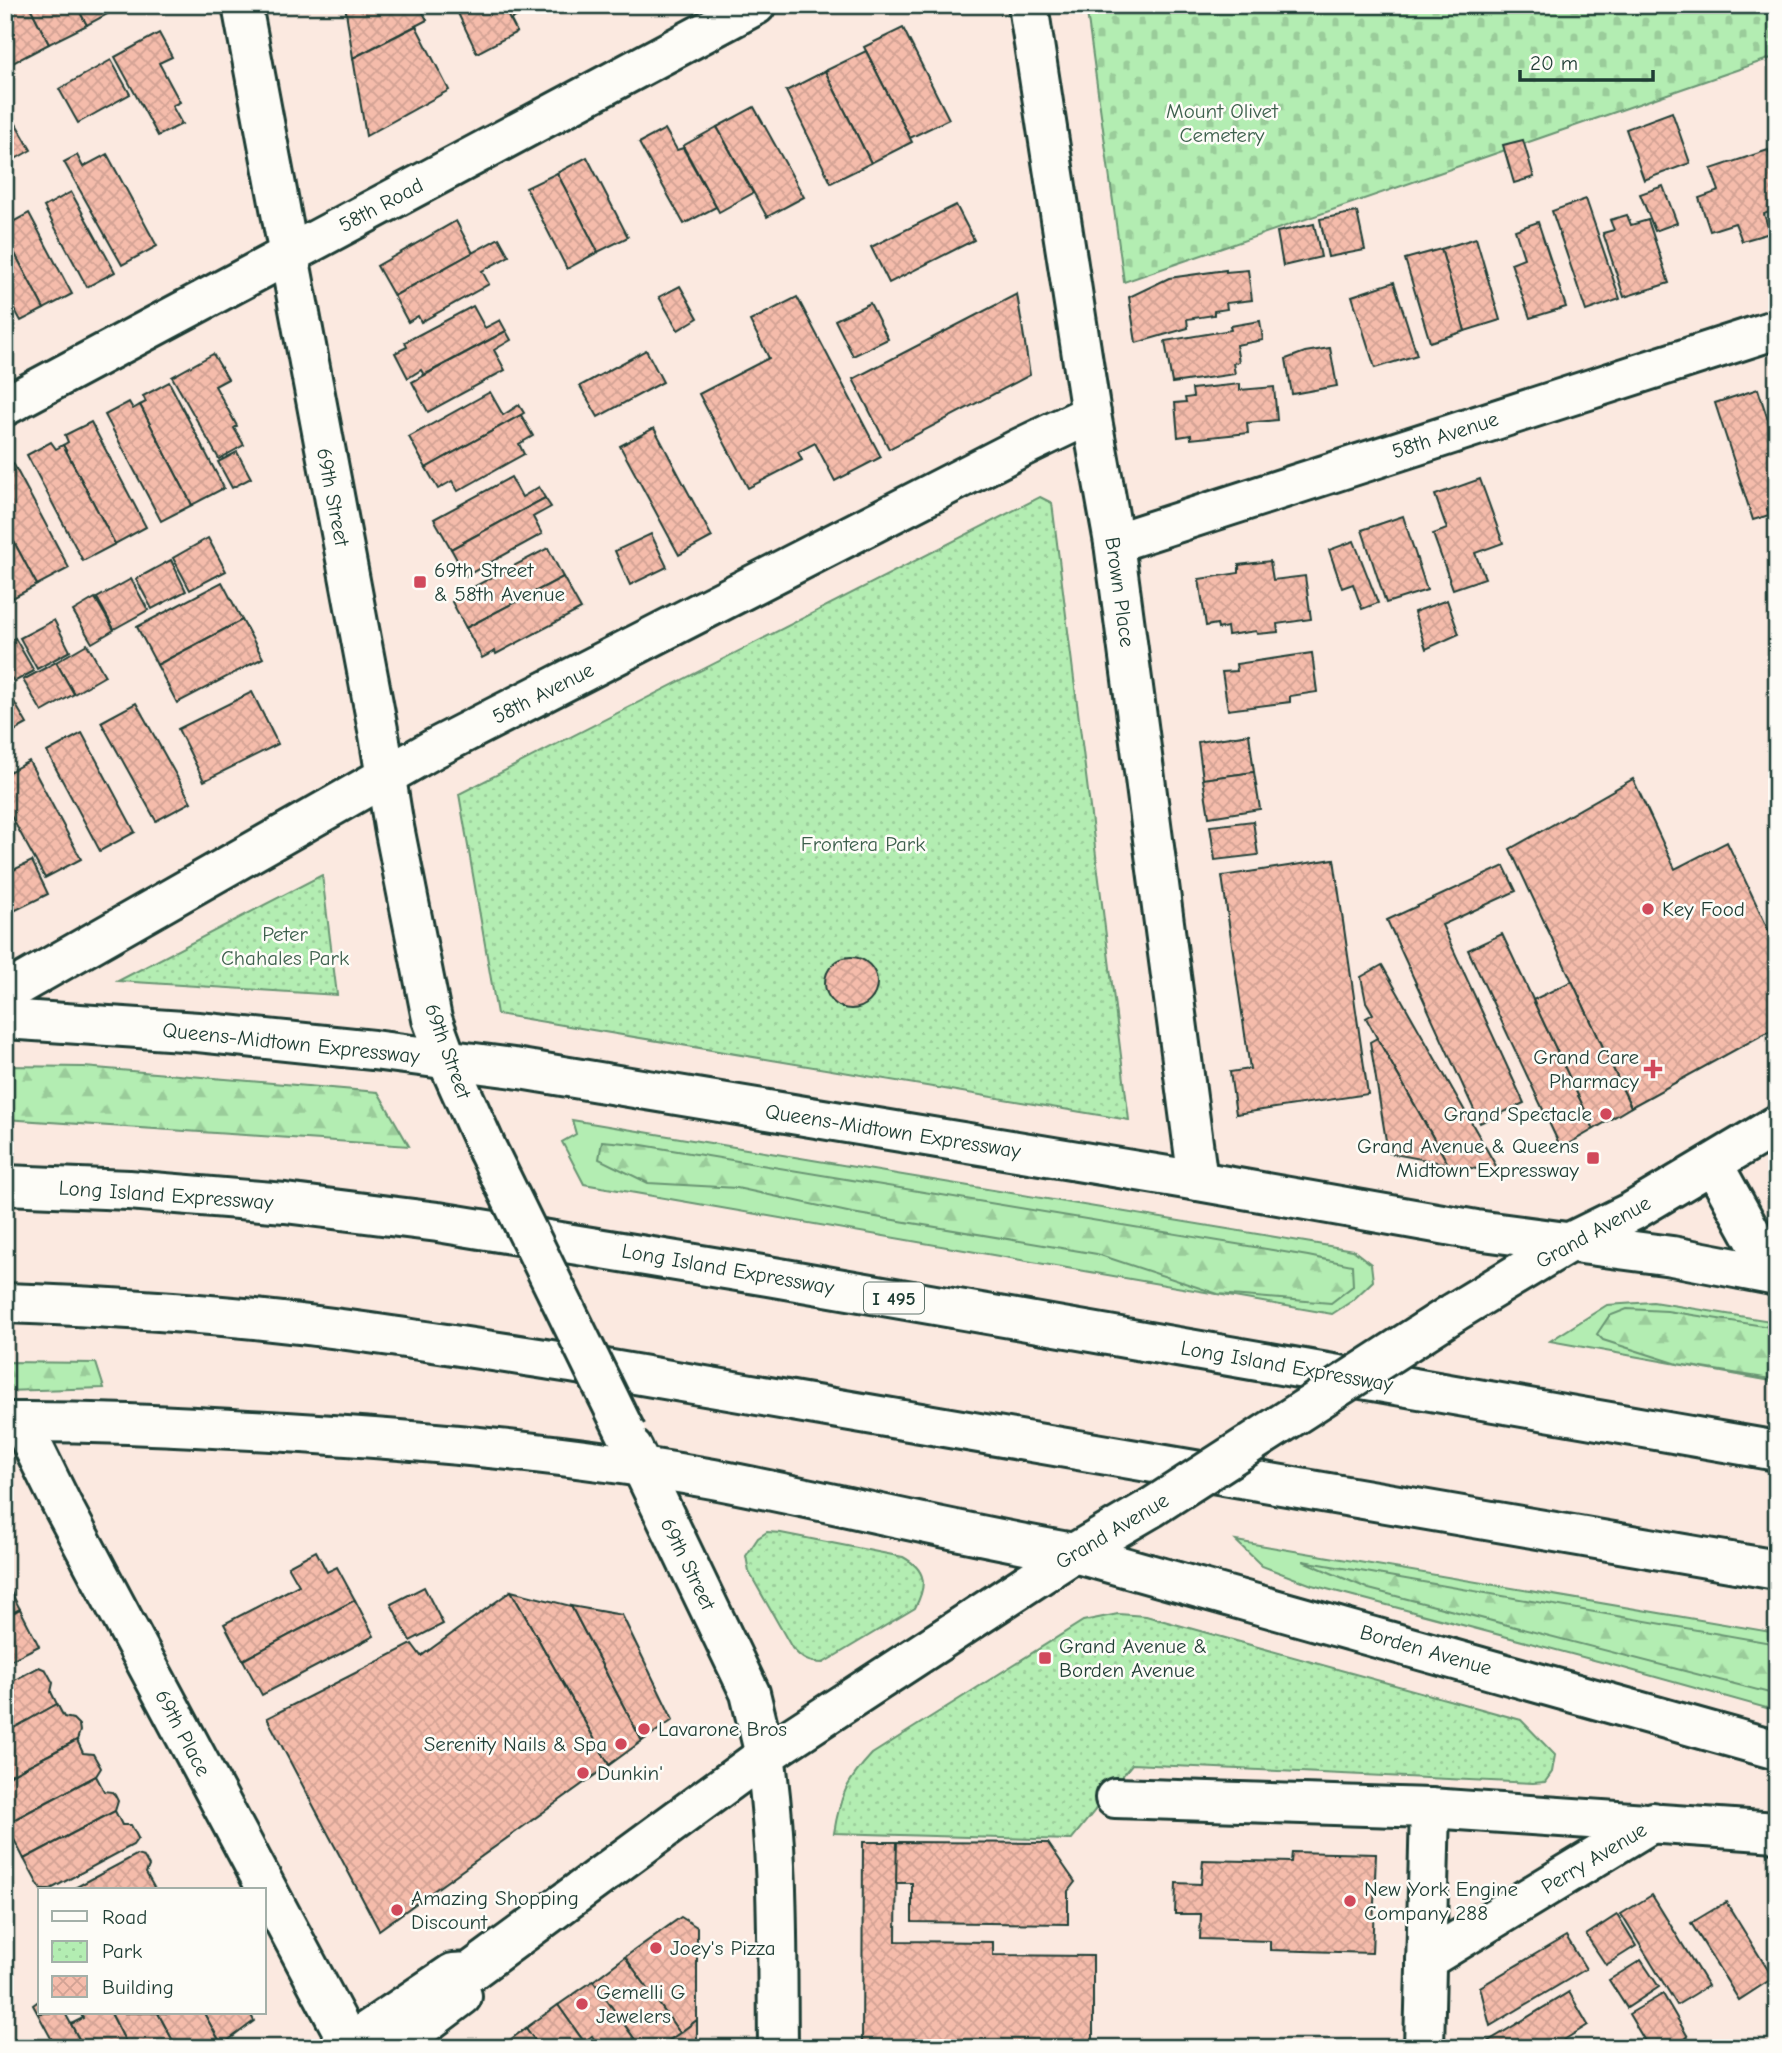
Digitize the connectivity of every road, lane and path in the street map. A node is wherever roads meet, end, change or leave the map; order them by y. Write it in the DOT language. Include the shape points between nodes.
graph roads {
  1 [pos="242,5"];
  2 [pos="756,5"];
  3 [pos="1028,5"];
  4 [pos="288,255"];
  5 [pos="1777,329"];
  6 [pos="5,406"];
  7 [pos="1091,414"];
  8 [pos="1114,543"];
  9 [pos="386,776"];
  10 [pos="5,993"];
  11 [pos="5,1019"];
  12 [pos="447,1060"];
  13 [pos="1777,1125"];
  14 [pos="1713,1164"];
  15 [pos="1198,1181"];
  16 [pos="5,1185"];
  17 [pos="1570,1242"];
  18 [pos="1776,1276"];
  19 [pos="5,1303"];
  20 [pos="13,1422"];
  21 [pos="1777,1451"];
  22 [pos="641,1467"];
  23 [pos="1074,1553"];
  24 [pos="1777,1570"];
  25 [pos="1777,1750"];
  26 [pos="765,1755"];
  27 [pos="1115,1798"];
  28 [pos="1430,1808"];
  29 [pos="1653,1822"];
  30 [pos="1777,1832"];
  31 [pos="264,1888"];
  32 [pos="266,1893"];
  33 [pos="1426,1960"];
  34 [pos="471,1972"];
  35 [pos="346,2045"];
  36 [pos="393,2048"];
  37 [pos="778,2048"];
  38 [pos="1424,2048"];
  1 -- 4 [label="main road, 69th Street"];
  2 -- 4 [label="main road, 58th Road"];
  3 -- 7 [label="main road, Brown Place"];
  4 -- 6 [label="main road, 58th Road"];
  4 -- 9 [label="main road, 69th Street"];
  5 -- 8 [label="main road, 58th Avenue"];
  7 -- 8 [label="main road, Brown Place"];
  7 -- 9 [label="main road, 58th Avenue"];
  8 -- 15 [label="main road, Brown Place"];
  9 -- 10 [label="main road, 58th Avenue"];
  9 -- 12 [label="main road, 69th Street" via="432,1019"];
  11 -- 12 [label="main road, Queens-Midtown Expressway" via="198,1032"];
  12 -- 15 [label="main road, Queens-Midtown Expressway"];
  12 -- 22 [label="main road, 69th Street, bridge"];
  13 -- 14 [label="main road, Grand Avenue"];
  14 -- 17 [label="main road, Grand Avenue"];
  14 -- 18 [label="main road"];
  15 -- 17 [label="main road, Queens-Midtown Expressway"];
  16 -- 21 [label="main road, Long Island Expressway / I 495" via="272,1202 451,1224"];
  17 -- 18 [label="main road, Queens-Midtown Expressway"];
  17 -- 23 [label="main road, Grand Avenue, bridge"];
  19 -- 24 [label="main road" via="256,1319 558,1360"];
  20 -- 22 [label="main road" via="408,1440"];
  20 -- 31 [label="main road, 69th Place" via="69,1517"];
  22 -- 23 [label="main road"];
  22 -- 26 [label="main road, 69th Street" via="751,1693"];
  23 -- 25 [label="main road, Borden Avenue"];
  23 -- 26 [label="main road, Grand Avenue"];
  26 -- 34 [label="main road, Grand Avenue"];
  26 -- 37 [label="main road, 69th Street" via="777,1889"];
  27 -- 28 [label="main road"];
  28 -- 29 [label="main road"];
  28 -- 33 [label="main road"];
  29 -- 30 [label="main road"];
  29 -- 33 [label="main road, Perry Avenue"];
  32 -- 35 [label="main road, 69th Place"];
  33 -- 38 [label="main road"];
  34 -- 35 [label="main road, Grand Avenue" via="453,1973"];
  34 -- 36 [label="main road, Grand Avenue" via="466,1993"];
}
